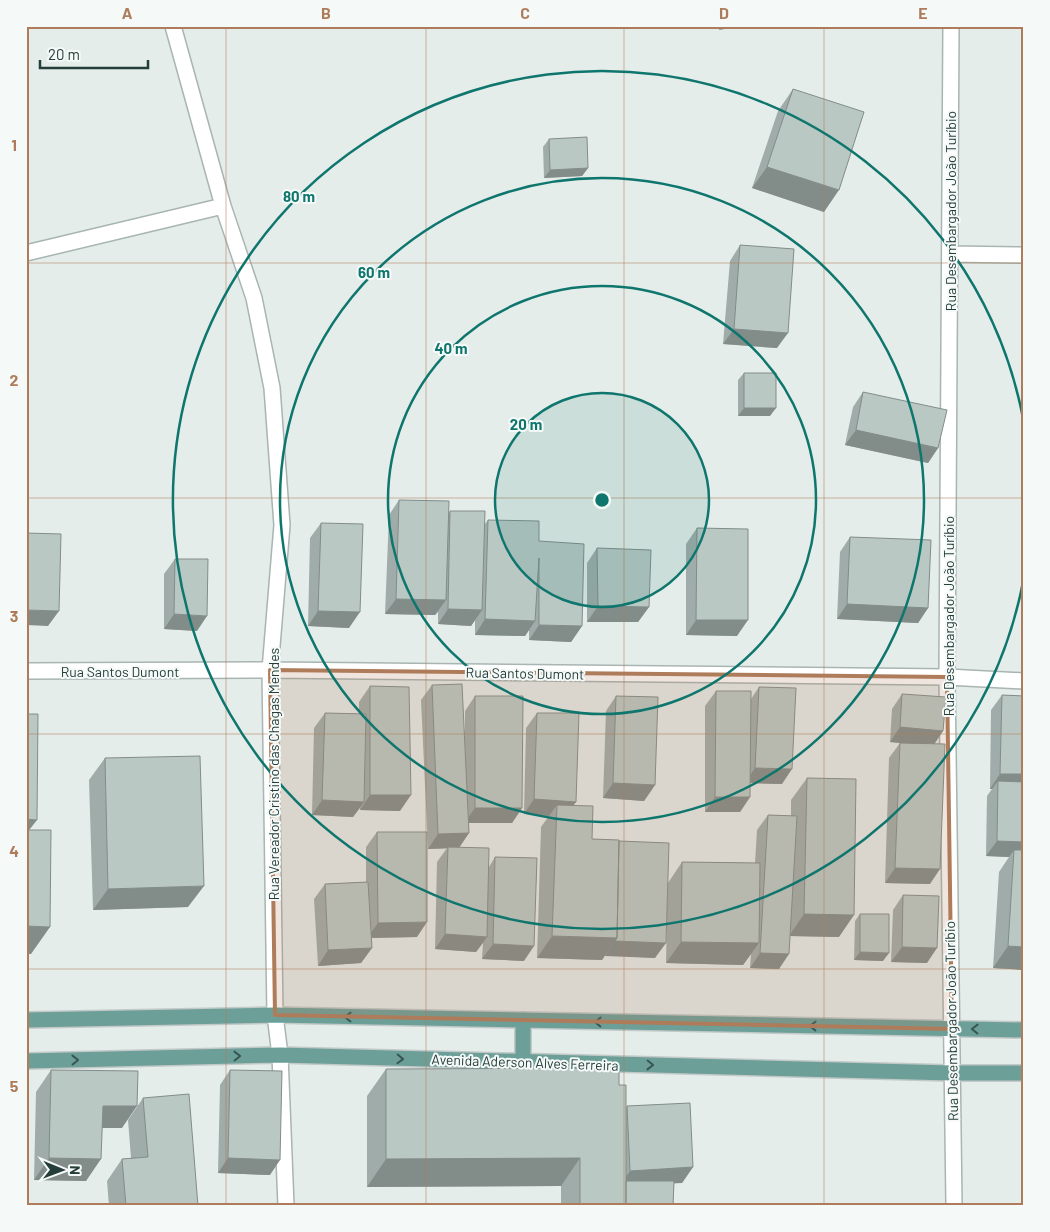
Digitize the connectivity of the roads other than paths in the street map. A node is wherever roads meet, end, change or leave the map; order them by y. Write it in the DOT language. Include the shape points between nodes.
graph roads {
  1 [pos="173,26"];
  2 [pos="951,26"];
  3 [pos="223,206"];
  4 [pos="26,253"];
  5 [pos="950,254"];
  6 [pos="1024,255"];
  7 [pos="270,670"];
  8 [pos="26,671"];
  9 [pos="947,677"];
  10 [pos="1024,681"];
  11 [pos="275,1015"];
  12 [pos="26,1020"];
  13 [pos="523,1020"];
  14 [pos="952,1029"];
  15 [pos="1024,1030"];
  16 [pos="280,1055"];
  17 [pos="26,1061"];
  18 [pos="523,1062"];
  19 [pos="951,1073"];
  20 [pos="1024,1073"];
  21 [pos="286,1206"];
  22 [pos="954,1206"];
  1 -- 3 [label="street, Rua Vereador Cristino das Chagas Mendes"];
  2 -- 5 [label="street, Rua Desembargador João Turíbio"];
  3 -- 4 [label="street"];
  3 -- 7 [label="street, Rua Vereador Cristino das Chagas Mendes" via="254,298 272,388 282,525"];
  5 -- 6 [label="street"];
  5 -- 9 [label="street, Rua Desembargador João Turíbio"];
  7 -- 8 [label="street, Rua Santos Dumont"];
  7 -- 9 [label="street, Rua Santos Dumont"];
  7 -- 11 [label="street, Rua Vereador Cristino das Chagas Mendes"];
  9 -- 10 [label="street, Rua Santos Dumont"];
  9 -- 14 [label="street, Rua Desembargador João Turíbio"];
  11 -- 12 [label="main road"];
  13 -- 11 [label="main road, one-way"];
  11 -- 16 [label="street, Rua Vereador Cristino das Chagas Mendes"];
  14 -- 13 [label="main road, one-way"];
  13 -- 18 [label="main road"];
  15 -- 14 [label="main road, one-way"];
  14 -- 19 [label="street, Rua Desembargador João Turíbio"];
  17 -- 16 [label="main road, Avenida Aderson Alves Ferreira, one-way"];
  16 -- 18 [label="main road, Avenida Aderson Alves Ferreira, one-way"];
  16 -- 21 [label="street, Rua Vereador Cristino das Chagas Mendes"];
  18 -- 19 [label="main road, Avenida Aderson Alves Ferreira, one-way"];
  19 -- 20 [label="main road, Avenida Aderson Alves Ferreira"];
  19 -- 22 [label="street, Rua Desembargador João Turíbio"];
}
